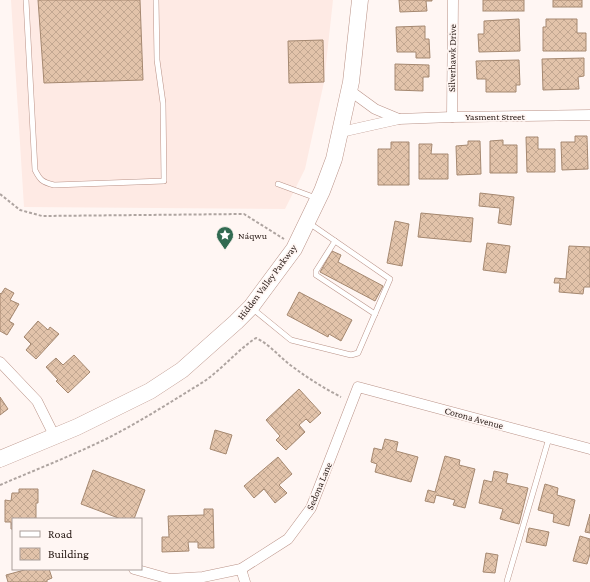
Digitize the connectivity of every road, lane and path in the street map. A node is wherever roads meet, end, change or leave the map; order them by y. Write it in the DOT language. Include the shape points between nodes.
graph roads {
  1 [pos="26,0"];
  2 [pos="156,0"];
  3 [pos="360,0"];
  4 [pos="453,0"];
  5 [pos="349,90"];
  6 [pos="590,115"];
  7 [pos="452,117"];
  8 [pos="399,119"];
  9 [pos="341,132"];
  10 [pos="278,184"];
  11 [pos="0,194"];
  12 [pos="318,199"];
  13 [pos="307,222"];
  14 [pos="335,240"];
  15 [pos="286,241"];
  16 [pos="251,307"];
  17 [pos="375,314"];
  18 [pos="0,362"];
  19 [pos="358,387"];
  20 [pos="341,397"];
  21 [pos="55,437"];
  22 [pos="549,438"];
  23 [pos="590,449"];
  24 [pos="0,459"];
  25 [pos="0,485"];
  26 [pos="242,569"];
  27 [pos="138,570"];
  28 [pos="507,581"];
  29 [pos="245,582"];
  1 -- 2 [label="lane" via="35,170 44,183 54,185 164,181 163,103 157,60"];
  3 -- 5 [label="main road, Hidden Valley Parkway"];
  4 -- 7 [label="street, Silverhawk Drive"];
  5 -- 8 [label="street, Yasment Street" via="375,110"];
  5 -- 9 [label="main road, Hidden Valley Parkway"];
  6 -- 7 [label="street, Yasment Street"];
  7 -- 8 [label="street, Yasment Street"];
  8 -- 9 [label="street, Yasment Street"];
  9 -- 12 [label="main road, Hidden Valley Parkway" via="334,159"];
  10 -- 12 [label="lane"];
  11 -- 15 [label="path" via="20,210 42,216 244,214"];
  12 -- 13 [label="main road, Hidden Valley Parkway"];
  13 -- 14 [label="lane"];
  13 -- 16 [label="main road, Hidden Valley Parkway" via="294,249"];
  14 -- 17 [label="lane" via="390,279"];
  14 -- 17 [label="lane" via="316,275"];
  16 -- 17 [label="lane" via="291,340 351,355 358,353"];
  16 -- 21 [label="main road, Hidden Valley Parkway" via="182,370 150,391"];
  18 -- 21 [label="street" via="37,401"];
  19 -- 22 [label="street, Corona Avenue"];
  19 -- 26 [label="street, Sedona Lane" via="311,508 288,539"];
  20 -- 25 [label="path" via="315,383 265,342 256,338 202,383 152,414 106,439"];
  21 -- 24 [label="main road, Hidden Valley Parkway"];
  22 -- 23 [label="street, Corona Avenue"];
  22 -- 28 [label="lane"];
  26 -- 27 [label="street, Sedona Lane" via="203,577 170,579"];
  26 -- 29 [label="street"];
}
